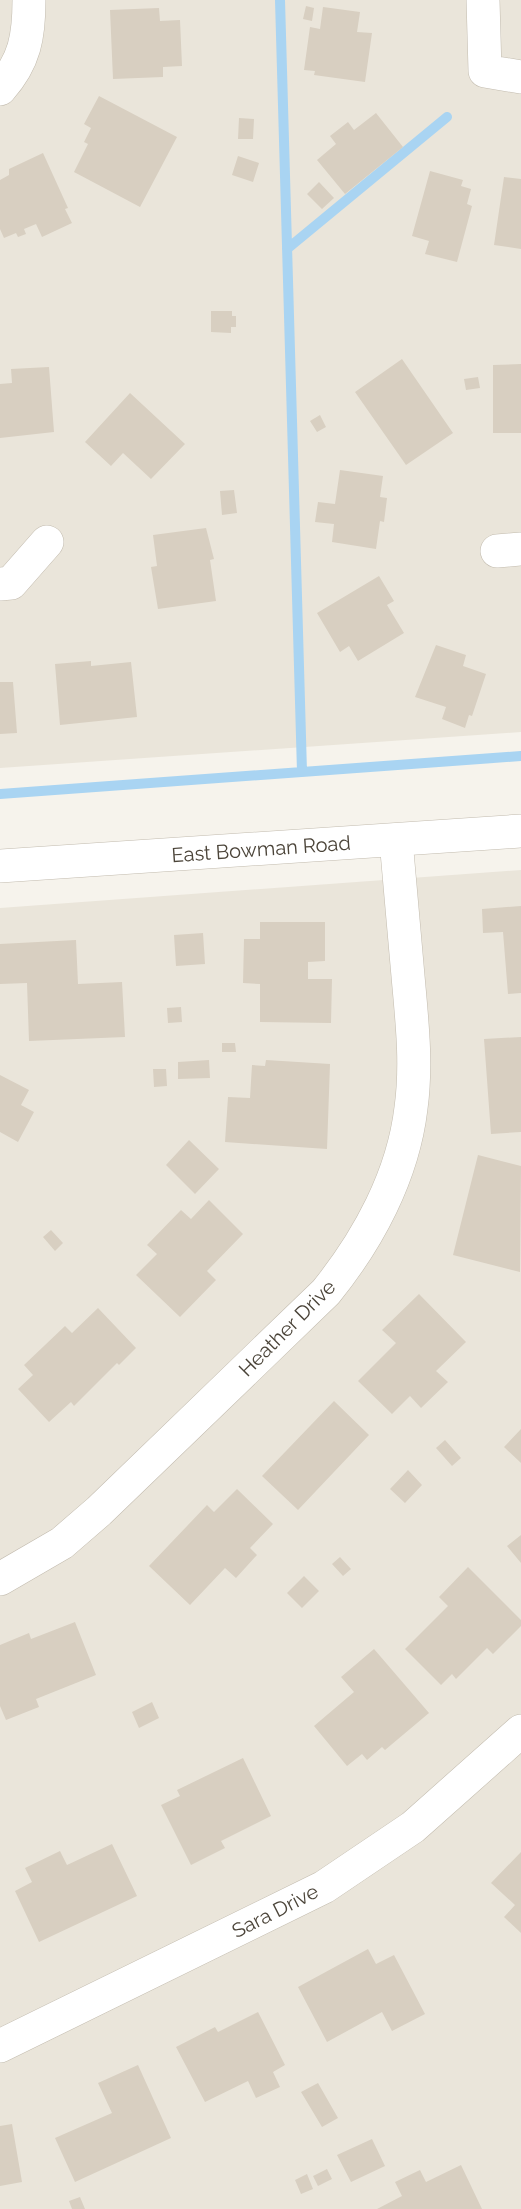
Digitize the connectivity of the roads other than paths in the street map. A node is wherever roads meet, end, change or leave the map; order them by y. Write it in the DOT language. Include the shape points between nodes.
graph roads {
  1 [pos="29,0"];
  2 [pos="483,0"];
  3 [pos="521,77"];
  4 [pos="0,89"];
  5 [pos="47,542"];
  6 [pos="0,584"];
  7 [pos="521,831"];
  8 [pos="396,840"];
  9 [pos="0,866"];
  10 [pos="0,1579"];
  11 [pos="521,1731"];
  12 [pos="0,2046"];
  1 -- 4 [label="street" via="28,40"];
  2 -- 3 [label="street" via="485,71"];
  5 -- 6 [label="street" via="11,583"];
  7 -- 8 [label="street, East Bowman Road"];
  8 -- 9 [label="street, East Bowman Road"];
  8 -- 10 [label="street, Heather Drive" via="415,1052 411,1110 397,1167 375,1220 326,1292 99,1511 62,1543"];
  11 -- 12 [label="street, Sara Drive" via="413,1827 324,1887"];
}
